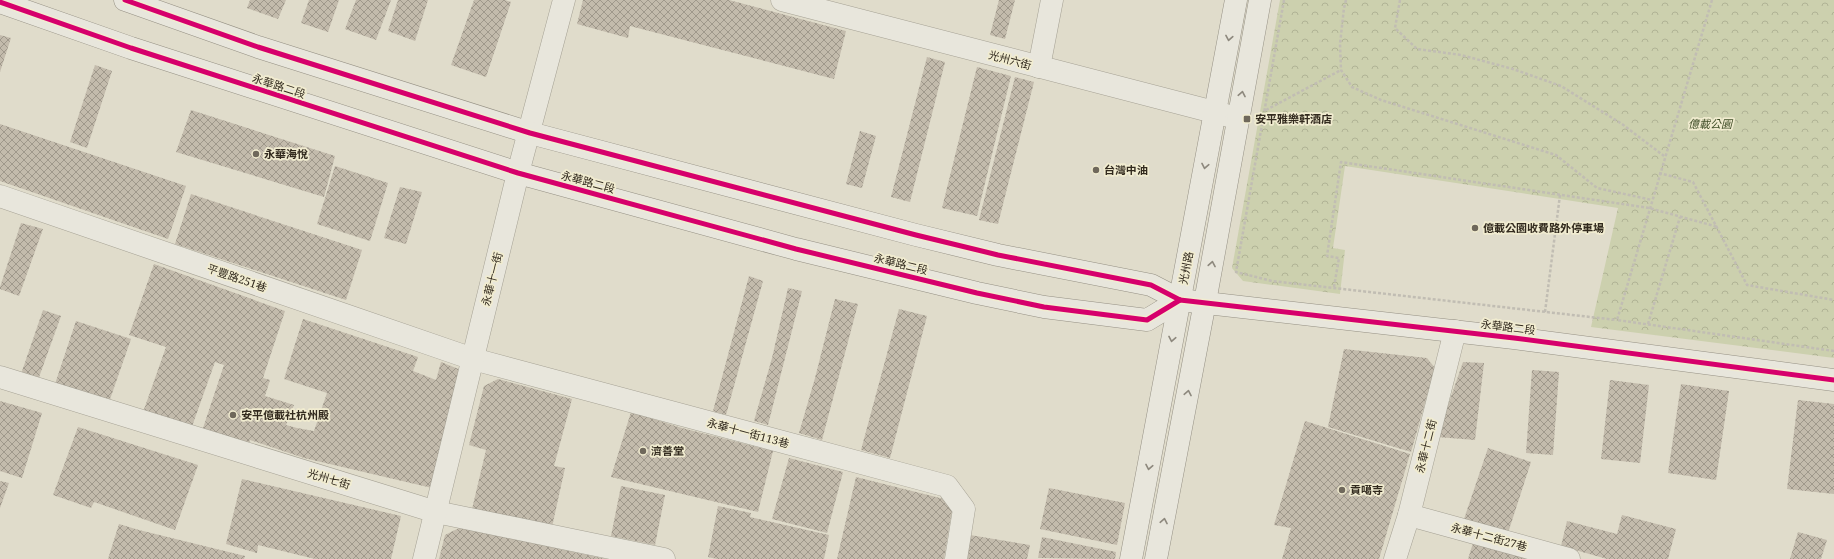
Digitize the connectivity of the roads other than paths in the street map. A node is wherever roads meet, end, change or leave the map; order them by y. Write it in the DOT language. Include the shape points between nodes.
graph roads {
  1 [pos="125,0"];
  2 [pos="564,0"];
  3 [pos="782,0"];
  4 [pos="1052,0"];
  5 [pos="1236,0"];
  6 [pos="1260,0"];
  7 [pos="0,2"];
  8 [pos="1039,68"];
  9 [pos="1215,113"];
  10 [pos="1237,118"];
  11 [pos="530,133"];
  12 [pos="518,174"];
  13 [pos="0,196"];
  14 [pos="1180,300"];
  15 [pos="1206,302"];
  16 [pos="1455,332"];
  17 [pos="473,359"];
  18 [pos="0,377"];
  19 [pos="1834,380"];
  20 [pos="436,512"];
  21 [pos="1409,514"];
  22 [pos="424,559"];
  23 [pos="664,559"];
  24 [pos="956,559"];
  25 [pos="1131,559"];
  26 [pos="1156,559"];
  27 [pos="1395,559"];
  28 [pos="1569,559"];
  1 -- 11 [label="street, 永華路二段" via="258,47"];
  2 -- 11 [label="street, 永華十一街"];
  3 -- 8 [label="street, 光州六街"];
  4 -- 8 [label="street"];
  5 -- 9 [label="street, 光州路, one-way"];
  10 -- 6 [label="street, one-way"];
  7 -- 12 [label="street, 永華路二段" via="131,48"];
  8 -- 9 [label="street, 光州六街"];
  9 -- 10 [label="street, 光州六街"];
  9 -- 14 [label="street, 光州路, one-way"];
  15 -- 10 [label="street, one-way"];
  11 -- 12 [label="street, 永華十一街"];
  11 -- 14 [label="street, 永華路二段" via="916,235 998,255 1151,285"];
  12 -- 14 [label="street, 永華路二段" via="796,249 1044,307 1147,320"];
  12 -- 17 [label="street, 永華十一街"];
  13 -- 17 [label="street, 平豐路251巷"];
  14 -- 15 [label="street, 永華路二段"];
  14 -- 25 [label="street, 光州路, one-way"];
  15 -- 16 [label="street, 永華路二段"];
  26 -- 15 [label="street, one-way"];
  16 -- 19 [label="street, 永華路二段"];
  16 -- 21 [label="street, 永華十二街"];
  17 -- 20 [label="street, 永華十一街"];
  17 -- 24 [label="street, 永華十一街113巷" via="947,486 964,509"];
  18 -- 20 [label="street, 光州七街"];
  20 -- 22 [label="street, 永華十一街"];
  20 -- 23 [label="street, 光州七街"];
  21 -- 27 [label="street, 永華十二街"];
  21 -- 28 [label="street, 永華十二街27巷"];
}
